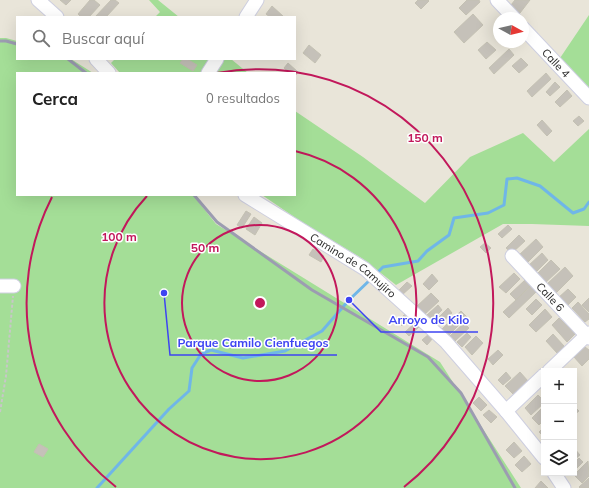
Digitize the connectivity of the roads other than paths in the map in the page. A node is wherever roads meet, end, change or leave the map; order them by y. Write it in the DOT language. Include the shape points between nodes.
graph roads {
  1 [pos="38,0"];
  2 [pos="257,0"];
  3 [pos="497,0"];
  4 [pos="508,12"];
  5 [pos="56,16"];
  6 [pos="247,16"];
  7 [pos="529,34"];
  8 [pos="97,60"];
  9 [pos="216,60"];
  10 [pos="108,72"];
  11 [pos="209,72"];
  12 [pos="589,98"];
  13 [pos="247,196"];
  14 [pos="512,256"];
  15 [pos="0,286"];
  16 [pos="14,286"];
  17 [pos="588,335"];
  18 [pos="552,368"];
  19 [pos="541,379"];
  20 [pos="506,411"];
  21 [pos="541,454"];
  22 [pos="556,476"];
  23 [pos="564,488"];
  1 -- 5 [label="street"];
  2 -- 6 [label="street"];
  3 -- 4 [label="street"];
  7 -- 12 [label="street, Calle 4"];
  8 -- 10 [label="street"];
  9 -- 11 [label="street"];
  13 -- 20 [label="street, Camino de Camujiro" via="365,269 446,342"];
  14 -- 17 [label="street, Calle 6"];
  15 -- 16 [label="street"];
  17 -- 18 [label="street"];
  19 -- 20 [label="street"];
  20 -- 21 [label="street, Camino de Camujiro"];
  22 -- 23 [label="street"];
}
